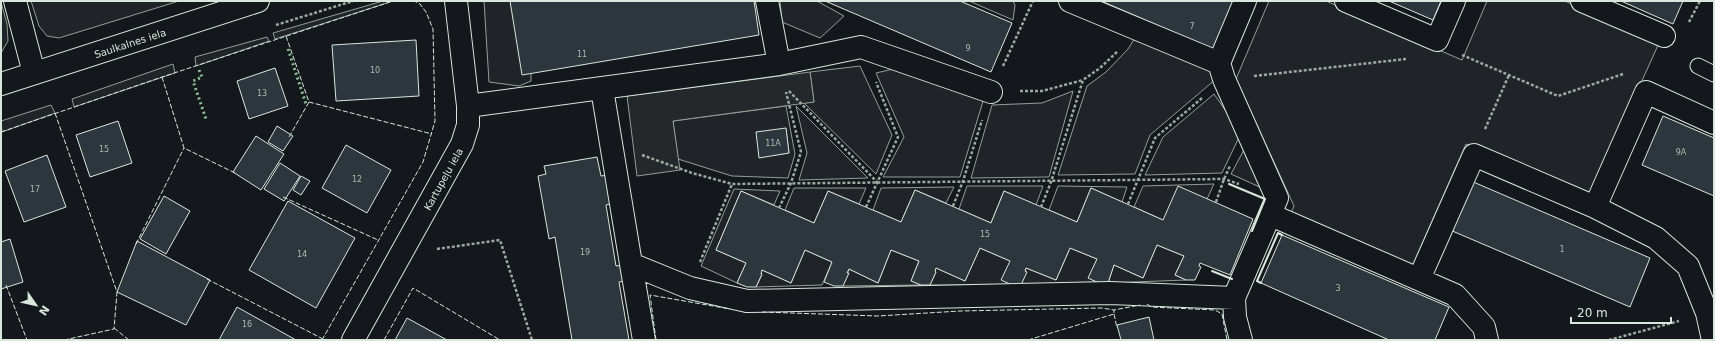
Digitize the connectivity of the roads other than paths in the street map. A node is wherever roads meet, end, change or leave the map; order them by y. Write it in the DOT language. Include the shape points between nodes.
graph roads {
  1 [pos="14,1"];
  2 [pos="258,1"];
  3 [pos="456,1"];
  4 [pos="767,1"];
  5 [pos="1070,1"];
  6 [pos="1245,1"];
  7 [pos="1346,1"];
  8 [pos="1454,1"];
  9 [pos="1582,1"];
  10 [pos="1664,36"];
  11 [pos="779,64"];
  12 [pos="1698,66"];
  13 [pos="1221,71"];
  14 [pos="34,73"];
  15 [pos="1714,74"];
  16 [pos="1,84"];
  17 [pos="602,89"];
  18 [pos="991,92"];
  19 [pos="468,106"];
  20 [pos="1714,123"];
  21 [pos="1274,206"];
  22 [pos="1595,207"];
  23 [pos="631,264"];
  24 [pos="1419,280"];
  25 [pos="1234,298"];
  26 [pos="353,340"];
  27 [pos="644,340"];
  28 [pos="1241,340"];
  29 [pos="1487,340"];
  30 [pos="1713,340"];
  1 -- 14 [label="street"];
  2 -- 14 [label="street, Saulkalnes iela"];
  3 -- 19 [label="street, Kartupeļu iela"];
  4 -- 11 [label="street"];
  5 -- 13 [label="street" via="1134,28"];
  6 -- 13 [label="street"];
  7 -- 8 [label="street" via="1437,40"];
  9 -- 10 [label="street"];
  11 -- 17 [label="street"];
  11 -- 18 [label="street" via="861,47"];
  12 -- 15 [label="lane"];
  13 -- 21 [label="street"];
  14 -- 16 [label="street, Saulkalnes iela"];
  17 -- 19 [label="street"];
  17 -- 23 [label="street"];
  19 -- 26 [label="street, Kartupeļu iela" via="468,124 462,144"];
  20 -- 22 [label="street" via="1646,92"];
  21 -- 24 [label="street"];
  21 -- 25 [label="street"];
  22 -- 24 [label="street" via="1474,155"];
  22 -- 30 [label="street" via="1656,238 1688,266"];
  23 -- 25 [label="street" via="690,288 747,301 1110,293"];
  23 -- 27 [label="street"];
  24 -- 29 [label="street" via="1455,295 1484,327"];
  25 -- 28 [label="street" via="1235,317"];
}
